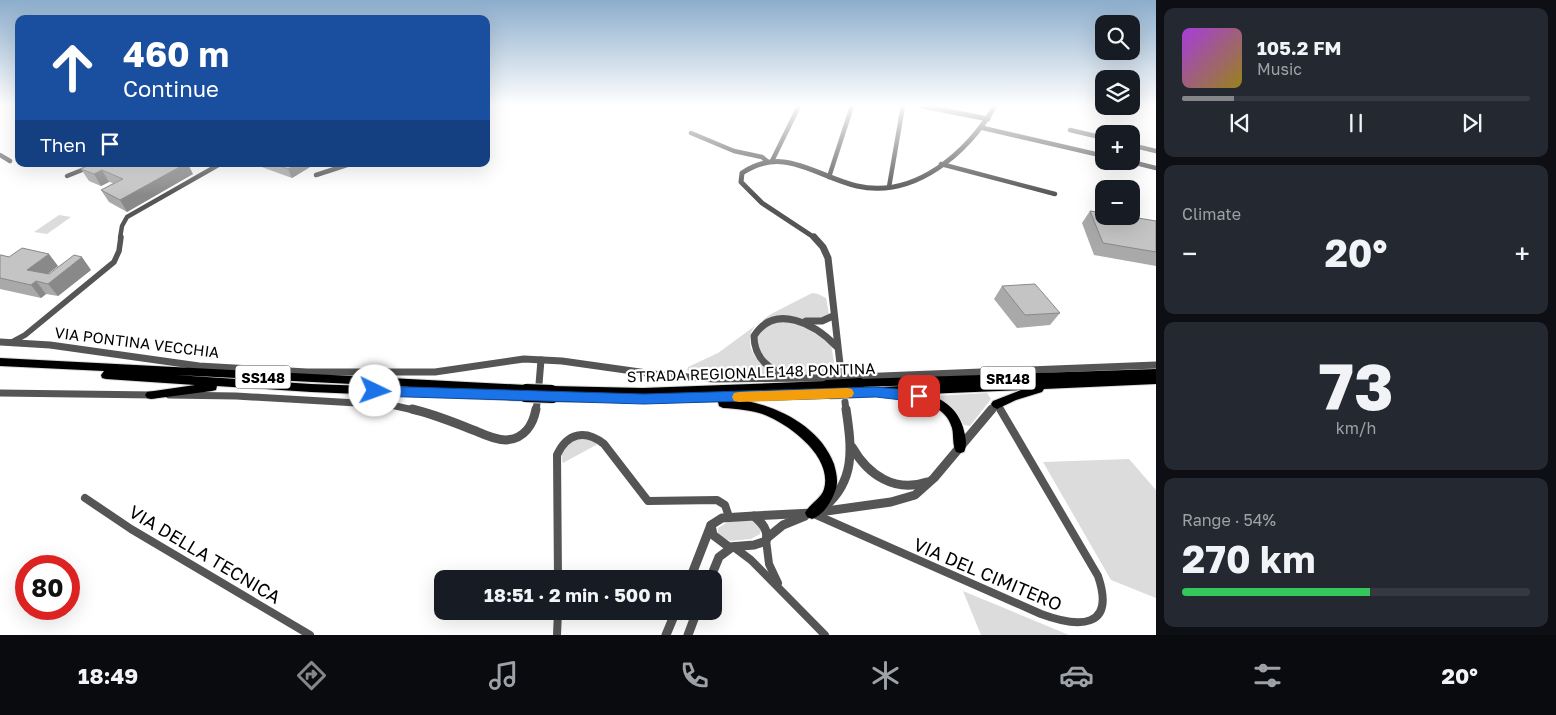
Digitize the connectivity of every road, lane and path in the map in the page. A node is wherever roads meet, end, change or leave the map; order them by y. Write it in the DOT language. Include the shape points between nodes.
graph roads {
  1 [pos="697,136"];
  2 [pos="783,136"];
  3 [pos="843,136"];
  4 [pos="898,136"];
  5 [pos="976,136"];
  6 [pos="1016,136"];
  7 [pos="1140,147"];
  8 [pos="1156,151"];
  9 [pos="1095,154"];
  10 [pos="0,155"];
  11 [pos="10,161"];
  12 [pos="770,161"];
  13 [pos="941,164"];
  14 [pos="1140,164"];
  15 [pos="89,167"];
  16 [pos="215,167"];
  17 [pos="341,167"];
  18 [pos="1156,168"];
  19 [pos="316,175"];
  20 [pos="67,176"];
  21 [pos="830,177"];
  22 [pos="889,187"];
  23 [pos="1055,194"];
  24 [pos="833,316"];
  25 [pos="801,321"];
  26 [pos="1,343"];
  27 [pos="12,343"];
  28 [pos="33,343"];
  29 [pos="837,347"];
  30 [pos="541,360"];
  31 [pos="0,362"];
  32 [pos="1156,365"];
  33 [pos="0,369"];
  34 [pos="274,370"];
  35 [pos="196,372"];
  36 [pos="841,373"];
  37 [pos="1156,373"];
  38 [pos="897,375"];
  39 [pos="797,378"];
  40 [pos="971,380"];
  41 [pos="1156,380"];
  42 [pos="256,384"];
  43 [pos="539,384"];
  44 [pos="860,384"];
  45 [pos="1066,384"];
  46 [pos="827,385"];
  47 [pos="876,392"];
  48 [pos="0,393"];
  49 [pos="525,393"];
  50 [pos="552,394"];
  51 [pos="151,395"];
  52 [pos="644,399"];
  53 [pos="845,402"];
  54 [pos="537,403"];
  55 [pos="997,404"];
  56 [pos="850,444"];
  57 [pos="960,448"];
  58 [pos="934,478"];
  59 [pos="85,498"];
  60 [pos="838,510"];
  61 [pos="812,513"];
  62 [pos="754,516"];
  63 [pos="729,517"];
  64 [pos="711,525"];
  65 [pos="840,526"];
  66 [pos="767,539"];
  67 [pos="733,548"];
  68 [pos="558,570"];
  69 [pos="694,570"];
  70 [pos="714,570"];
  71 [pos="788,596"];
  72 [pos="558,620"];
  73 [pos="672,620"];
  74 [pos="694,620"];
  75 [pos="310,635"];
  76 [pos="557,635"];
  77 [pos="666,635"];
  78 [pos="688,635"];
  79 [pos="825,635"];
  1 -- 12 [label="street"];
  2 -- 12 [label="street"];
  3 -- 21 [label="street"];
  4 -- 22 [label="street"];
  5 -- 13 [label="street"];
  6 -- 9 [label="street"];
  7 -- 8 [label="street"];
  10 -- 11 [label="street"];
  12 -- 21 [label="street" via="794,164"];
  12 -- 24 [label="street" via="744,171 742,182 760,202 811,235 824,248 828,258"];
  13 -- 22 [label="street" via="915,182"];
  13 -- 23 [label="street"];
  14 -- 18 [label="street"];
  15 -- 20 [label="street"];
  16 -- 27 [label="street" via="127,217 114,262"];
  17 -- 19 [label="street"];
  21 -- 22 [label="street" via="859,186"];
  24 -- 25 [label="street" via="822,322"];
  24 -- 29 [label="street"];
  25 -- 29 [label="street" via="820,331"];
  25 -- 39 [label="street" via="781,319 770,322 759,329 754,340 755,350 763,362 781,374"];
  26 -- 27 [label="street, VIA PONTINA VECCHIA"];
  26 -- 28 [label="street"];
  27 -- 28 [label="street, VIA PONTINA VECCHIA"];
  28 -- 34 [label="street, VIA PONTINA VECCHIA" via="199,366"];
  29 -- 36 [label="street"];
  30 -- 34 [label="street, VIA PONTINA VECCHIA" via="504,361 435,372 369,374"];
  30 -- 39 [label="street, VIA PONTINA VECCHIA" via="689,377"];
  30 -- 43 [label="street"];
  31 -- 35 [label="highway, SS148"];
  32 -- 38 [label="street, VIA PONTINA VECCHIA"];
  33 -- 42 [label="highway, SS148"];
  34 -- 35 [label="highway"];
  35 -- 49 [label="highway, SS148"];
  37 -- 40 [label="highway, STRADA REGIONALE 148 PONTINA / SR148"];
  38 -- 40 [label="highway"];
  38 -- 44 [label="street, VIA PONTINA VECCHIA"];
  39 -- 46 [label="street, VIA PONTINA VECCHIA"];
  40 -- 44 [label="highway, STRADA REGIONALE 148 PONTINA / SR148"];
  41 -- 45 [label="highway, STRADA REGIONALE 148 PONTINA / SR148"];
  42 -- 49 [label="highway, STRADA REGIONALE 148 PONTINA / SR148"];
  42 -- 51 [label="highway"];
  44 -- 46 [label="highway, STRADA REGIONALE 148 PONTINA / SR148, bridge"];
  44 -- 46 [label="street, VIA PONTINA VECCHIA, bridge"];
  44 -- 47 [label="highway, STRADA REGIONALE 148 PONTINA / SR148"];
  45 -- 47 [label="highway, STRADA REGIONALE 148 PONTINA / SR148"];
  45 -- 55 [label="highway" via="1023,393"];
  46 -- 50 [label="highway, STRADA REGIONALE 148 PONTINA / SR148"];
  46 -- 52 [label="highway, STRADA REGIONALE 148 PONTINA / SR148"];
  47 -- 57 [label="highway" via="916,396 942,406 959,426"];
  48 -- 51 [label="street"];
  49 -- 50 [label="highway, STRADA REGIONALE 148 PONTINA / SR148, bridge"];
  50 -- 52 [label="highway, STRADA REGIONALE 148 PONTINA / SR148"];
  51 -- 54 [label="street" via="384,404 425,412 506,440 519,437 528,430 534,421"];
  52 -- 61 [label="highway" via="741,405 788,421 818,447 830,470 828,494"];
  53 -- 56 [label="street"];
  55 -- 57 [label="street"];
  55 -- 65 [label="street, VIA DEL CIMITERO" via="1098,576 1103,603 1093,619 1074,623 1049,617"];
  56 -- 58 [label="street" via="865,468 886,481 912,486"];
  56 -- 61 [label="street" via="850,465 843,486 830,504"];
  57 -- 58 [label="street"];
  58 -- 60 [label="street" via="918,493 902,500"];
  59 -- 75 [label="street, VIA DELLA TECNICA" via="131,529"];
  60 -- 61 [label="street"];
  60 -- 65 [label="street" via="835,518"];
  61 -- 62 [label="street"];
  61 -- 65 [label="street, VIA DEL CIMITERO"];
  61 -- 66 [label="street" via="785,524"];
  62 -- 63 [label="street"];
  62 -- 66 [label="street" via="765,527"];
  63 -- 64 [label="street"];
  63 -- 68 [label="street" via="725,505 717,500 648,501 602,441 588,435 574,436 562,444 557,455"];
  64 -- 67 [label="street" via="714,537"];
  64 -- 69 [label="street"];
  66 -- 67 [label="street" via="757,545"];
  66 -- 71 [label="street" via="771,572"];
  67 -- 70 [label="street" via="719,557"];
  67 -- 71 [label="street" via="748,557"];
  71 -- 79 [label="street"];
  72 -- 76 [label="street"];
  73 -- 77 [label="street"];
  74 -- 78 [label="street"];
}
